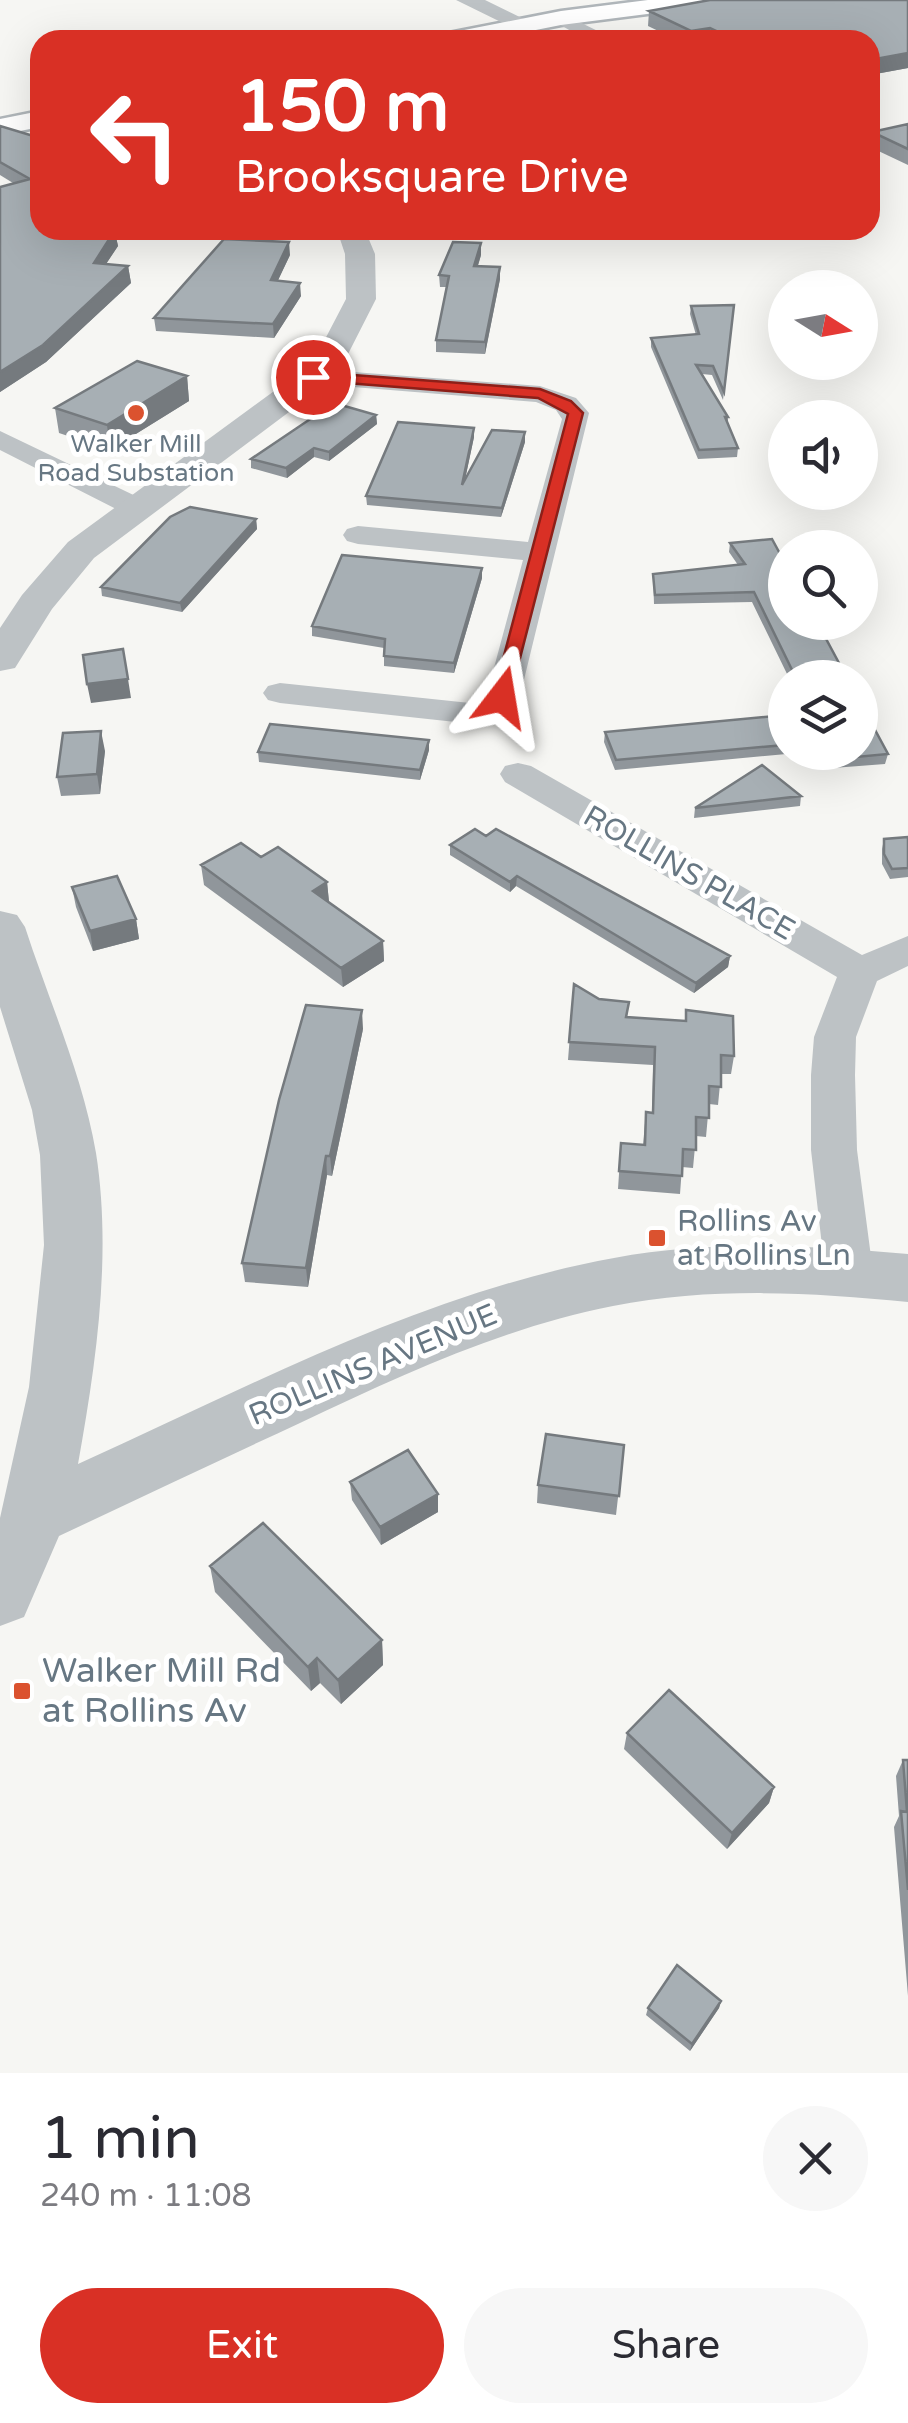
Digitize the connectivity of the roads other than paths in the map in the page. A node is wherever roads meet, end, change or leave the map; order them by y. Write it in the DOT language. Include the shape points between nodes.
graph roads {
  1 [pos="467,0"];
  2 [pos="515,0"];
  3 [pos="702,0"];
  4 [pos="525,25"];
  5 [pos="557,29"];
  6 [pos="500,30"];
  7 [pos="30,121"];
  8 [pos="0,127"];
  9 [pos="354,240"];
  10 [pos="313,377"];
  11 [pos="0,438"];
  12 [pos="135,507"];
  13 [pos="358,535"];
  14 [pos="539,552"];
  15 [pos="0,658"];
  16 [pos="280,693"];
  17 [pos="518,774"];
  18 [pos="0,926"];
  19 [pos="908,950"];
  20 [pos="860,972"];
  21 [pos="849,1272"];
  22 [pos="908,1278"];
  23 [pos="17,1517"];
  24 [pos="0,1594"];
  1 -- 4 [label="street"];
  2 -- 5 [label="street"];
  3 -- 5 [label="main road"];
  4 -- 5 [label="main road"];
  4 -- 6 [label="main road"];
  7 -- 8 [label="main road"];
  9 -- 10 [label="street" via="360,299 336,350"];
  10 -- 12 [label="street"];
  10 -- 14 [label="street" via="540,394 572,408 576,419"];
  11 -- 12 [label="street"];
  12 -- 15 [label="street" via="61,571"];
  13 -- 14 [label="street"];
  14 -- 16 [label="street" via="502,697 491,708 474,714"];
  17 -- 20 [label="street, ROLLINS PLACE"];
  18 -- 23 [label="street" via="60,1110 72,1195 68,1317"];
  19 -- 20 [label="street"];
  20 -- 21 [label="street" via="836,1036 832,1075"];
  21 -- 22 [label="street, ROLLINS AVENUE"];
  21 -- 23 [label="street, ROLLINS AVENUE" via="664,1275 502,1309 412,1342"];
  23 -- 24 [label="street"];
}
